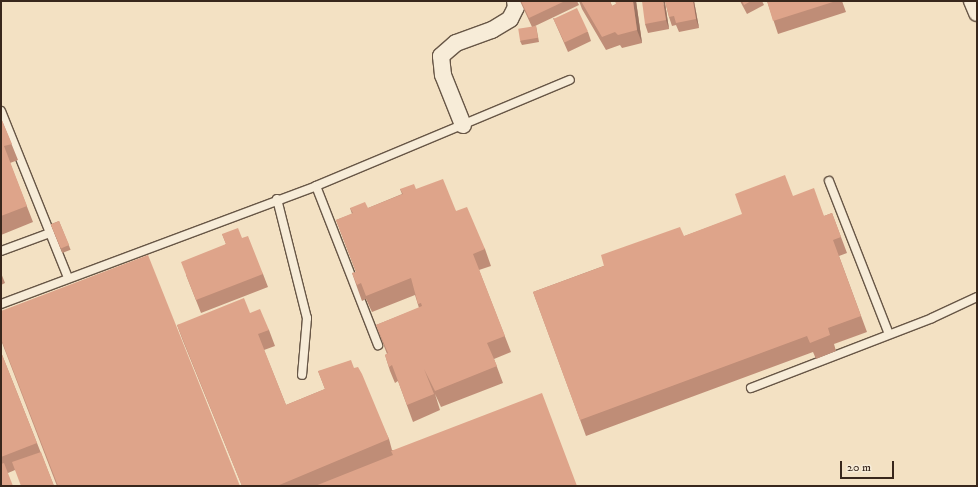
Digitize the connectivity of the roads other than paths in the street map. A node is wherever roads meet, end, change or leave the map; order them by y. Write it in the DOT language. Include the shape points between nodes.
graph roads {
  1 [pos="516,1"];
  2 [pos="570,80"];
  3 [pos="1,111"];
  4 [pos="463,125"];
  5 [pos="829,181"];
  6 [pos="316,186"];
  7 [pos="277,199"];
  8 [pos="50,233"];
  9 [pos="1,251"];
  10 [pos="68,278"];
  11 [pos="977,297"];
  12 [pos="1,304"];
  13 [pos="888,334"];
  14 [pos="378,345"];
  15 [pos="302,375"];
  16 [pos="751,388"];
  1 -- 4 [label="street" via="510,19 492,30 456,43 441,56 443,75"];
  2 -- 4 [label="lane"];
  3 -- 8 [label="lane"];
  4 -- 6 [label="lane"];
  5 -- 13 [label="lane"];
  6 -- 7 [label="lane"];
  6 -- 14 [label="lane"];
  7 -- 10 [label="lane"];
  7 -- 15 [label="lane" via="307,318"];
  8 -- 9 [label="lane"];
  8 -- 10 [label="lane"];
  10 -- 12 [label="lane"];
  11 -- 13 [label="lane" via="932,318"];
  13 -- 16 [label="lane"];
}
